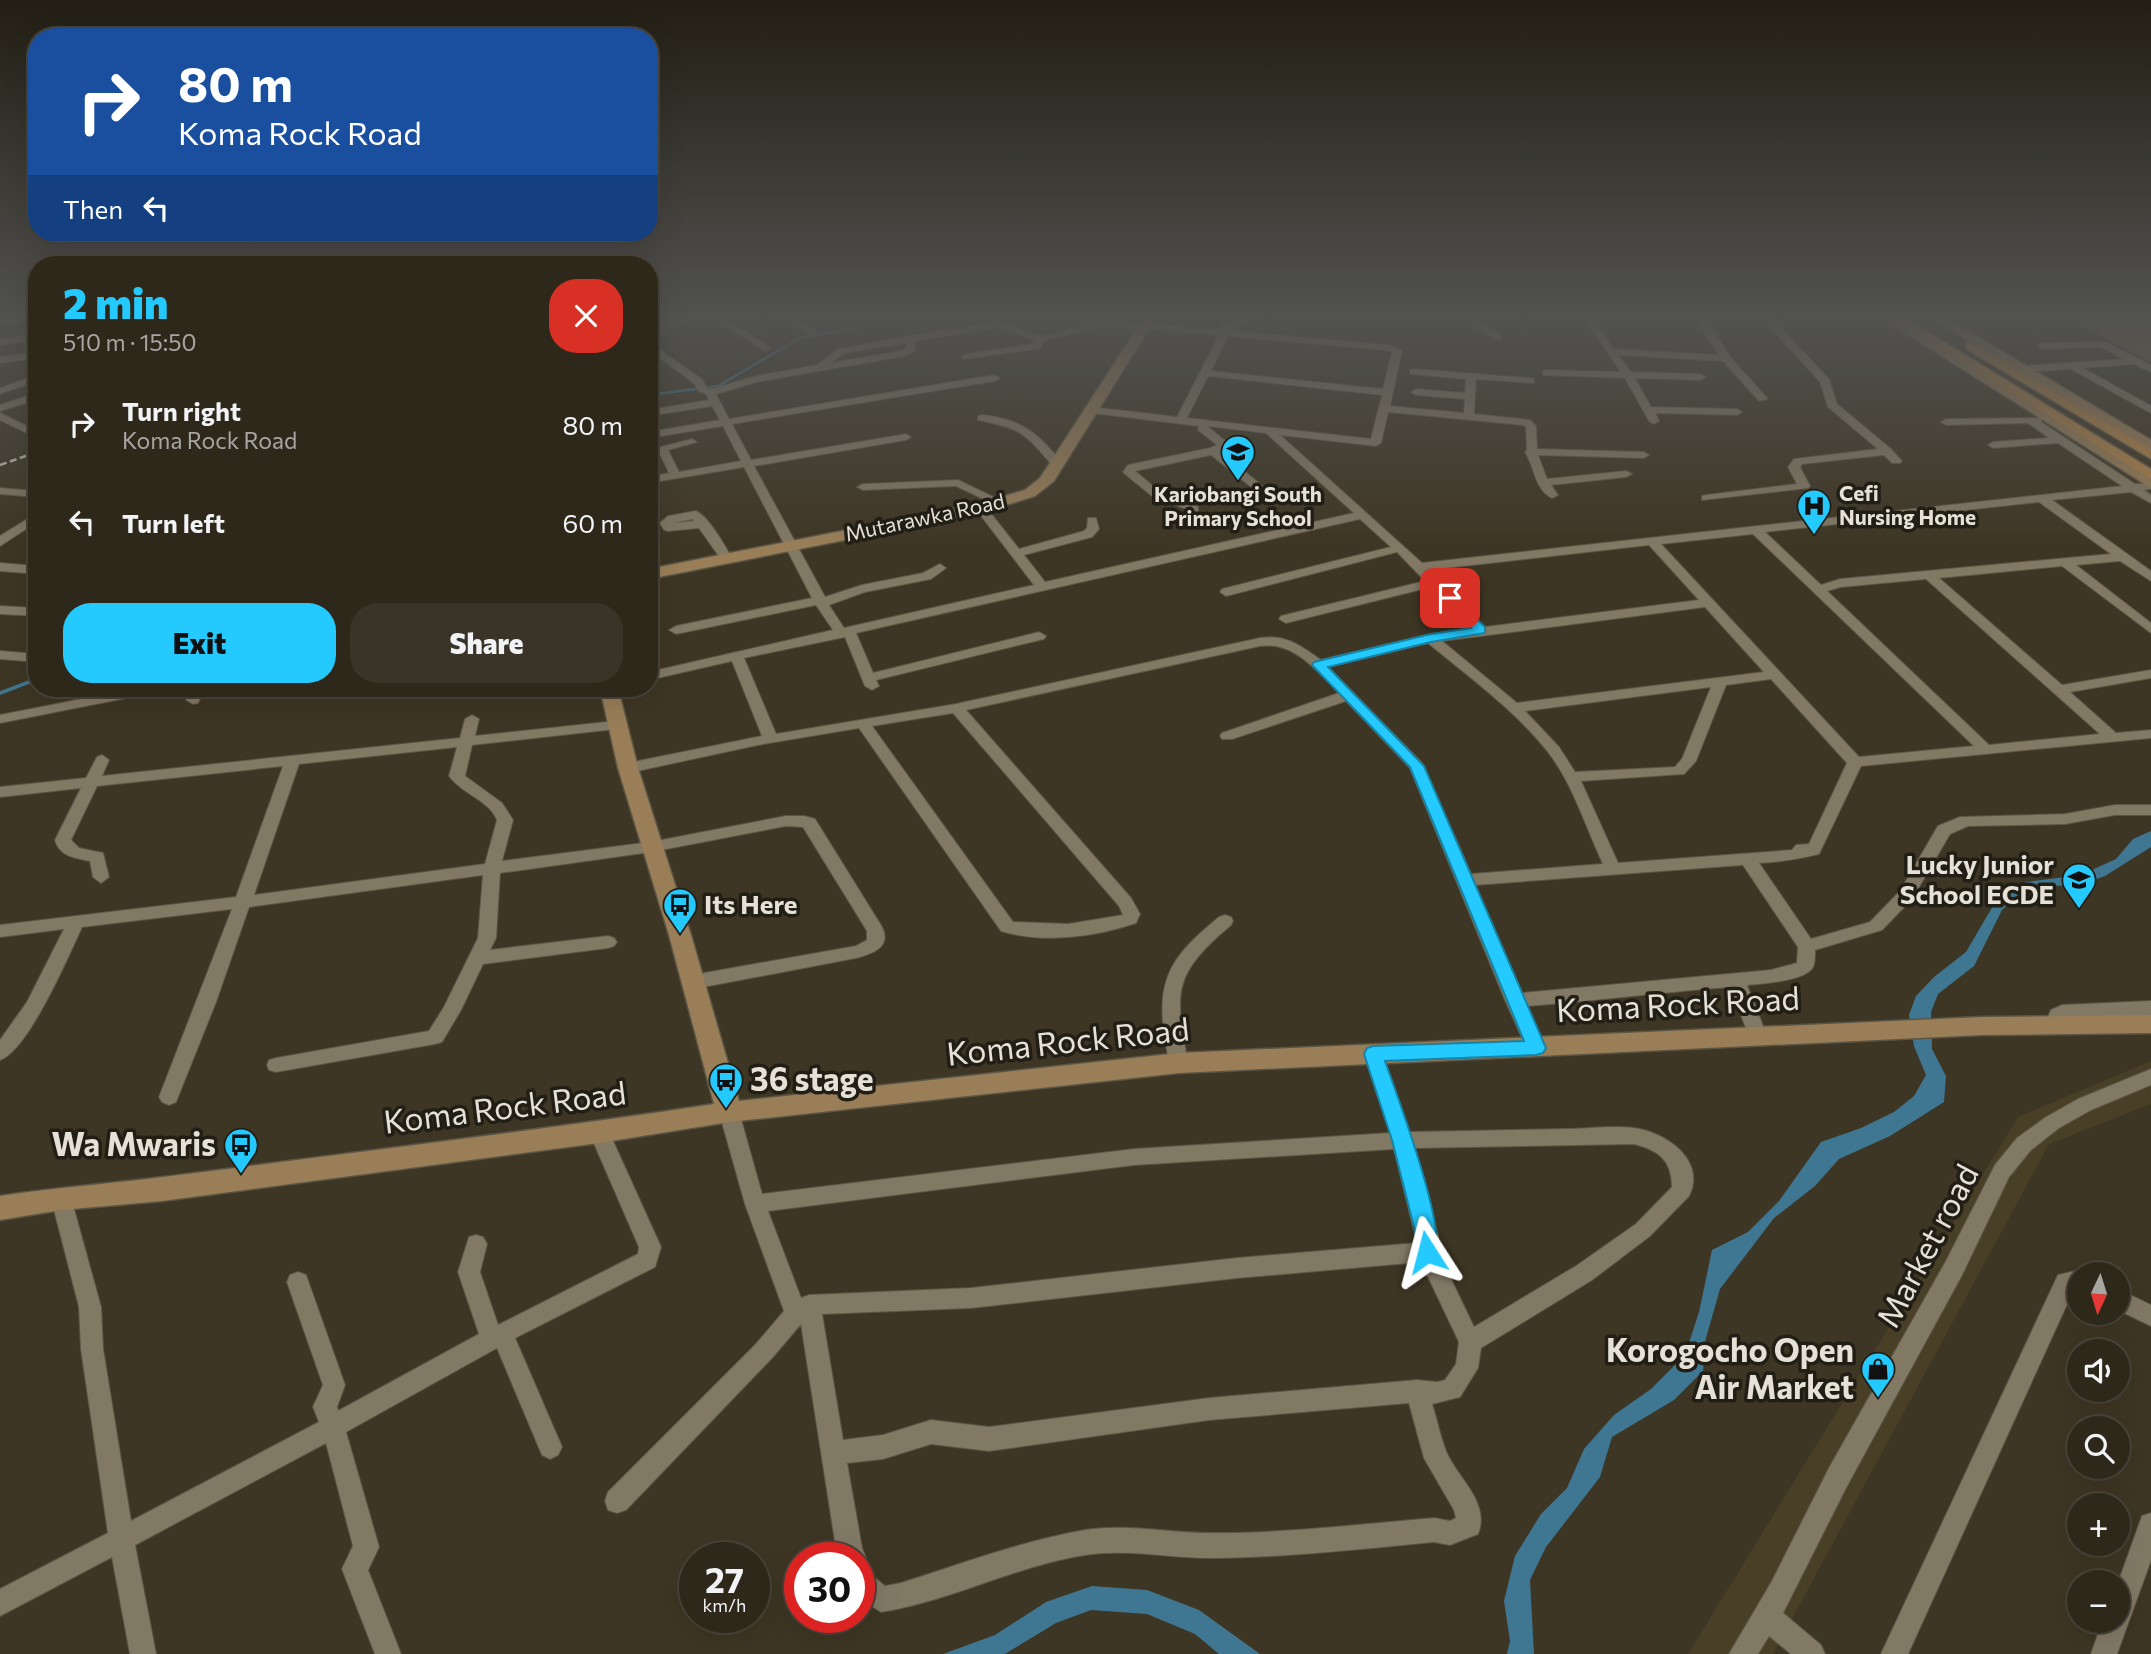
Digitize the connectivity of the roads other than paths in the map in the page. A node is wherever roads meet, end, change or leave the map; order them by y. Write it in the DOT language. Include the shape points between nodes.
graph roads {
  1 [pos="708,393"];
  2 [pos="722,393"];
  3 [pos="906,393"];
  4 [pos="1103,393"];
  5 [pos="1195,393"];
  6 [pos="1388,393"];
  7 [pos="1432,393"];
  8 [pos="1638,393"];
  9 [pos="1758,393"];
  10 [pos="1829,393"];
  11 [pos="2008,393"];
  12 [pos="2020,393"];
  13 [pos="2050,393"];
  14 [pos="2063,393"];
  15 [pos="2121,393"];
  16 [pos="1470,396"];
  17 [pos="713,397"];
  18 [pos="28,399"];
  19 [pos="1763,399"];
  20 [pos="0,408"];
  21 [pos="1382,408"];
  22 [pos="1092,410"];
  23 [pos="1647,410"];
  24 [pos="2151,410"];
  25 [pos="658,411"];
  26 [pos="1737,412"];
  27 [pos="1469,415"];
  28 [pos="0,416"];
  29 [pos="982,418"];
  30 [pos="2049,419"];
  31 [pos="1654,421"];
  32 [pos="2030,421"];
  33 [pos="1180,422"];
  34 [pos="1947,422"];
  35 [pos="725,424"];
  36 [pos="1198,425"];
  37 [pos="28,428"];
  38 [pos="1271,433"];
  39 [pos="658,434"];
  40 [pos="906,437"];
  41 [pos="2059,440"];
  42 [pos="2095,440"];
  43 [pos="692,442"];
  44 [pos="1993,445"];
  45 [pos="2151,446"];
  46 [pos="1213,451"];
  47 [pos="1887,451"];
  48 [pos="1531,452"];
  49 [pos="1644,455"];
  50 [pos="2151,455"];
  51 [pos="1896,461"];
  52 [pos="748,464"];
  53 [pos="1057,464"];
  54 [pos="675,474"];
  55 [pos="1626,474"];
  56 [pos="2151,475"];
  57 [pos="658,478"];
  58 [pos="1542,483"];
  59 [pos="2151,485"];
  60 [pos="863,487"];
  61 [pos="2134,489"];
  62 [pos="2,491"];
  63 [pos="28,493"];
  64 [pos="1552,495"];
  65 [pos="1269,496"];
  66 [pos="1706,498"];
  67 [pos="2042,499"];
  68 [pos="2151,500"];
  69 [pos="1000,503"];
  70 [pos="981,508"];
  71 [pos="1194,509"];
  72 [pos="1360,515"];
  73 [pos="1091,520"];
  74 [pos="28,522"];
  75 [pos="703,524"];
  76 [pos="0,527"];
  77 [pos="20,528"];
  78 [pos="28,529"];
  79 [pos="1757,531"];
  80 [pos="0,542"];
  81 [pos="1653,543"];
  82 [pos="792,546"];
  83 [pos="1400,548"];
  84 [pos="1016,553"];
  85 [pos="2122,557"];
  86 [pos="727,558"];
  87 [pos="2066,563"];
  88 [pos="0,567"];
  89 [pos="1420,567"];
  90 [pos="940,568"];
  91 [pos="28,569"];
  92 [pos="658,572"];
  93 [pos="1929,575"];
  94 [pos="2151,577"];
  95 [pos="1435,582"];
  96 [pos="1043,588"];
  97 [pos="1820,589"];
  98 [pos="1226,592"];
  99 [pos="820,601"];
  100 [pos="1707,603"];
  101 [pos="0,610"];
  102 [pos="28,612"];
  103 [pos="1286,619"];
  104 [pos="2151,629"];
  105 [pos="676,630"];
  106 [pos="1480,630"];
  107 [pos="845,633"];
  108 [pos="1039,636"];
  109 [pos="1431,638"];
  110 [pos="0,655"];
  111 [pos="28,657"];
  112 [pos="737,657"];
  113 [pos="1319,665"];
  114 [pos="658,674"];
  115 [pos="2151,674"];
  116 [pos="1773,675"];
  117 [pos="1720,682"];
  118 [pos="2059,690"];
  119 [pos="1348,695"];
  120 [pos="109,697"];
  121 [pos="611,697"];
  122 [pos="956,708"];
  123 [pos="1514,708"];
  124 [pos="0,719"];
  125 [pos="472,719"];
  126 [pos="616,725"];
  127 [pos="864,725"];
  128 [pos="2151,734"];
  129 [pos="1227,736"];
  130 [pos="2114,739"];
  131 [pos="771,740"];
  132 [pos="465,741"];
  133 [pos="1985,749"];
  134 [pos="102,760"];
  135 [pos="293,760"];
  136 [pos="1856,762"];
  137 [pos="628,768"];
  138 [pos="1572,777"];
  139 [pos="90,783"];
  140 [pos="0,793"];
  141 [pos="2151,810"];
  142 [pos="651,847"];
  143 [pos="1747,858"];
  144 [pos="492,868"];
  145 [pos="1613,869"];
  146 [pos="101,877"];
  147 [pos="1467,880"];
  148 [pos="241,902"];
  149 [pos="1225,921"];
  150 [pos="76,922"];
  151 [pos="0,930"];
  152 [pos="608,942"];
  153 [pos="1807,946"];
  154 [pos="480,958"];
  155 [pos="1736,980"];
  156 [pos="692,982"];
  157 [pos="1514,1000"];
  158 [pos="2150,1021"];
  159 [pos="1758,1036"];
  160 [pos="1536,1048"];
  161 [pos="0,1053"];
  162 [pos="1373,1054"];
  163 [pos="1179,1063"];
  164 [pos="276,1065"];
  165 [pos="2151,1077"];
  166 [pos="169,1097"];
  167 [pos="729,1112"];
  168 [pos="599,1132"];
  169 [pos="1402,1140"];
  170 [pos="61,1198"];
  171 [pos="755,1204"];
  172 [pos="0,1208"];
  173 [pos="476,1244"];
  174 [pos="1427,1252"];
  175 [pos="298,1282"];
  176 [pos="2067,1282"];
  177 [pos="2130,1305"];
  178 [pos="803,1309"];
  179 [pos="2151,1316"];
  180 [pos="498,1338"];
  181 [pos="1470,1342"];
  182 [pos="1418,1391"];
  183 [pos="333,1427"];
  184 [pos="550,1447"];
  185 [pos="833,1453"];
  186 [pos="617,1501"];
  187 [pos="2151,1525"];
  188 [pos="121,1539"];
  189 [pos="848,1542"];
  190 [pos="2130,1583"];
  191 [pos="875,1594"];
  192 [pos="0,1603"];
  193 [pos="1768,1618"];
  194 [pos="2112,1633"];
  195 [pos="143,1654"];
  196 [pos="388,1654"];
  197 [pos="1742,1654"];
  198 [pos="1812,1654"];
  199 [pos="1894,1654"];
  200 [pos="2104,1654"];
  1 -- 17 [label="street"];
  2 -- 17 [label="street"];
  3 -- 35 [label="street"];
  4 -- 22 [label="main road, Mutarawka Road"];
  5 -- 33 [label="street"];
  6 -- 21 [label="street"];
  7 -- 16 [label="street"];
  8 -- 23 [label="street"];
  9 -- 19 [label="street"];
  10 -- 47 [label="street" via="1832,405"];
  11 -- 30 [label="main road"];
  12 -- 42 [label="main road"];
  13 -- 50 [label="main road"];
  14 -- 45 [label="main road"];
  15 -- 24 [label="street"];
  16 -- 27 [label="street"];
  17 -- 25 [label="street"];
  17 -- 35 [label="street"];
  18 -- 20 [label="street"];
  21 -- 27 [label="street"];
  21 -- 38 [label="street" via="1376,443"];
  22 -- 33 [label="street"];
  22 -- 53 [label="main road, Mutarawka Road"];
  23 -- 26 [label="street"];
  23 -- 31 [label="street"];
  27 -- 48 [label="street" via="1529,424"];
  28 -- 37 [label="street"];
  29 -- 53 [label="street" via="1016,424"];
  30 -- 32 [label="street"];
  30 -- 42 [label="main road"];
  30 -- 59 [label="main road"];
  32 -- 34 [label="street"];
  32 -- 41 [label="street"];
  33 -- 36 [label="street"];
  35 -- 39 [label="street"];
  35 -- 52 [label="street"];
  36 -- 38 [label="street"];
  36 -- 46 [label="street" via="1225,444"];
  38 -- 72 [label="street"];
  40 -- 52 [label="street"];
  41 -- 44 [label="street"];
  41 -- 61 [label="street"];
  42 -- 56 [label="main road"];
  43 -- 54 [label="street" via="662,448 662,461"];
  46 -- 65 [label="street"];
  46 -- 71 [label="street" via="1129,469 1151,491"];
  47 -- 51 [label="street"];
  47 -- 66 [label="street" via="1798,461 1794,467 1804,486 1797,488"];
  48 -- 49 [label="street"];
  48 -- 58 [label="street"];
  52 -- 54 [label="street"];
  52 -- 82 [label="street"];
  53 -- 69 [label="main road, Mutarawka Road" via="1042,485"];
  54 -- 57 [label="street"];
  55 -- 58 [label="street"];
  58 -- 64 [label="street"];
  59 -- 61 [label="street"];
  60 -- 69 [label="street" via="958,483"];
  61 -- 67 [label="street"];
  61 -- 68 [label="street"];
  62 -- 63 [label="street"];
  67 -- 79 [label="street"];
  67 -- 85 [label="street"];
  69 -- 70 [label="main road, Mutarawka Road"];
  70 -- 82 [label="main road, Mutarawka Road"];
  70 -- 84 [label="street"];
  72 -- 83 [label="street"];
  72 -- 96 [label="street"];
  73 -- 84 [label="street" via="1093,529 1088,534"];
  74 -- 77 [label="street"];
  75 -- 86 [label="street"];
  76 -- 77 [label="street"];
  77 -- 78 [label="street"];
  77 -- 80 [label="street"];
  79 -- 81 [label="street"];
  79 -- 97 [label="street"];
  81 -- 89 [label="street"];
  81 -- 100 [label="street"];
  82 -- 86 [label="main road, Mutarawka Road"];
  82 -- 99 [label="street"];
  83 -- 89 [label="street"];
  83 -- 98 [label="street"];
  84 -- 96 [label="street"];
  85 -- 87 [label="street"];
  85 -- 94 [label="street"];
  86 -- 92 [label="main road, Mutarawka Road"];
  87 -- 93 [label="street"];
  87 -- 104 [label="street"];
  88 -- 91 [label="street"];
  89 -- 95 [label="street"];
  90 -- 99 [label="street" via="927,576"];
  93 -- 97 [label="street"];
  93 -- 118 [label="street"];
  95 -- 103 [label="street"];
  95 -- 106 [label="street"];
  96 -- 107 [label="street"];
  97 -- 133 [label="street"];
  99 -- 105 [label="street"];
  99 -- 107 [label="street"];
  100 -- 106 [label="street"];
  100 -- 116 [label="street"];
  101 -- 102 [label="street"];
  106 -- 109 [label="street"];
  107 -- 108 [label="street" via="871,683"];
  107 -- 112 [label="street"];
  109 -- 113 [label="street"];
  109 -- 123 [label="street"];
  110 -- 111 [label="street"];
  112 -- 114 [label="street"];
  112 -- 131 [label="street"];
  113 -- 119 [label="street"];
  113 -- 122 [label="street" via="1290,644 1267,640"];
  115 -- 118 [label="street"];
  116 -- 117 [label="street"];
  116 -- 136 [label="street"];
  117 -- 123 [label="street"];
  117 -- 138 [label="street" via="1689,761 1679,771"];
  118 -- 130 [label="street"];
  119 -- 129 [label="street"];
  119 -- 147 [label="street" via="1416,766"];
  120 -- 124 [label="street"];
  121 -- 126 [label="main road"];
  122 -- 127 [label="street"];
  122 -- 127 [label="street" via="1125,902 1130,919 1094,927 1007,928"];
  123 -- 138 [label="street" via="1554,750"];
  125 -- 132 [label="street"];
  126 -- 132 [label="street"];
  126 -- 137 [label="main road"];
  127 -- 131 [label="street"];
  128 -- 130 [label="street"];
  130 -- 133 [label="street"];
  131 -- 137 [label="street"];
  132 -- 135 [label="street"];
  132 -- 144 [label="street" via="457,776 504,816"];
  133 -- 136 [label="street"];
  134 -- 139 [label="street"];
  135 -- 139 [label="street"];
  135 -- 148 [label="street"];
  136 -- 143 [label="street" via="1813,850"];
  137 -- 142 [label="main road"];
  138 -- 145 [label="street"];
  139 -- 140 [label="street"];
  139 -- 146 [label="street" via="63,840 67,849 97,857"];
  141 -- 153 [label="street" via="1957,823 1944,830 1906,895 1876,926"];
  142 -- 144 [label="street"];
  142 -- 156 [label="main road"];
  142 -- 156 [label="street" via="804,821 876,931 871,948"];
  143 -- 145 [label="street"];
  143 -- 153 [label="street"];
  144 -- 148 [label="street"];
  144 -- 154 [label="street"];
  145 -- 147 [label="street"];
  147 -- 157 [label="street"];
  148 -- 150 [label="street"];
  148 -- 166 [label="street"];
  149 -- 163 [label="street" via="1197,944 1170,986"];
  150 -- 151 [label="street"];
  150 -- 161 [label="street" via="40,998"];
  152 -- 154 [label="street"];
  153 -- 155 [label="street" via="1805,966 1791,974"];
  154 -- 164 [label="street" via="435,1037"];
  155 -- 157 [label="street"];
  155 -- 159 [label="street"];
  156 -- 167 [label="main road"];
  157 -- 160 [label="street"];
  158 -- 159 [label="main road, Koma Rock Road"];
  159 -- 160 [label="main road, Koma Rock Road"];
  160 -- 162 [label="main road, Koma Rock Road"];
  162 -- 163 [label="main road, Koma Rock Road"];
  162 -- 169 [label="street"];
  163 -- 167 [label="main road, Koma Rock Road"];
  165 -- 193 [label="street, Market road" via="2055,1121 2025,1143 2006,1165 1837,1479"];
  167 -- 168 [label="main road, Koma Rock Road"];
  167 -- 171 [label="street"];
  168 -- 170 [label="main road, Koma Rock Road"];
  168 -- 180 [label="street" via="648,1240 650,1254 638,1267"];
  169 -- 171 [label="street" via="1134,1157"];
  169 -- 174 [label="street" via="1428,1239"];
  169 -- 181 [label="street" via="1634,1136 1665,1147 1681,1166 1682,1190 1643,1230 1584,1273"];
  170 -- 172 [label="main road, Koma Rock Road"];
  170 -- 188 [label="street" via="90,1307 92,1349"];
  171 -- 178 [label="street"];
  173 -- 180 [label="street" via="469,1272"];
  174 -- 178 [label="street" via="971,1298"];
  174 -- 181 [label="street"];
  175 -- 183 [label="street" via="334,1385 325,1407"];
  176 -- 199 [label="street"];
  177 -- 179 [label="street"];
  178 -- 185 [label="street"];
  178 -- 186 [label="street"];
  180 -- 183 [label="street"];
  180 -- 184 [label="street"];
  181 -- 182 [label="street" via="1467,1368 1452,1389"];
  182 -- 185 [label="street" via="1209,1409 989,1439 931,1432 883,1447"];
  182 -- 191 [label="street" via="1436,1458 1466,1506 1469,1525 1450,1533 1434,1530 1215,1546 1116,1540 1084,1543 901,1596 881,1599"];
  183 -- 188 [label="street"];
  183 -- 196 [label="street" via="366,1547 355,1569"];
  185 -- 189 [label="street"];
  187 -- 190 [label="street"];
  188 -- 192 [label="street"];
  188 -- 195 [label="street"];
  193 -- 197 [label="street, Market road"];
  193 -- 198 [label="street"];
  194 -- 200 [label="street"];
}
